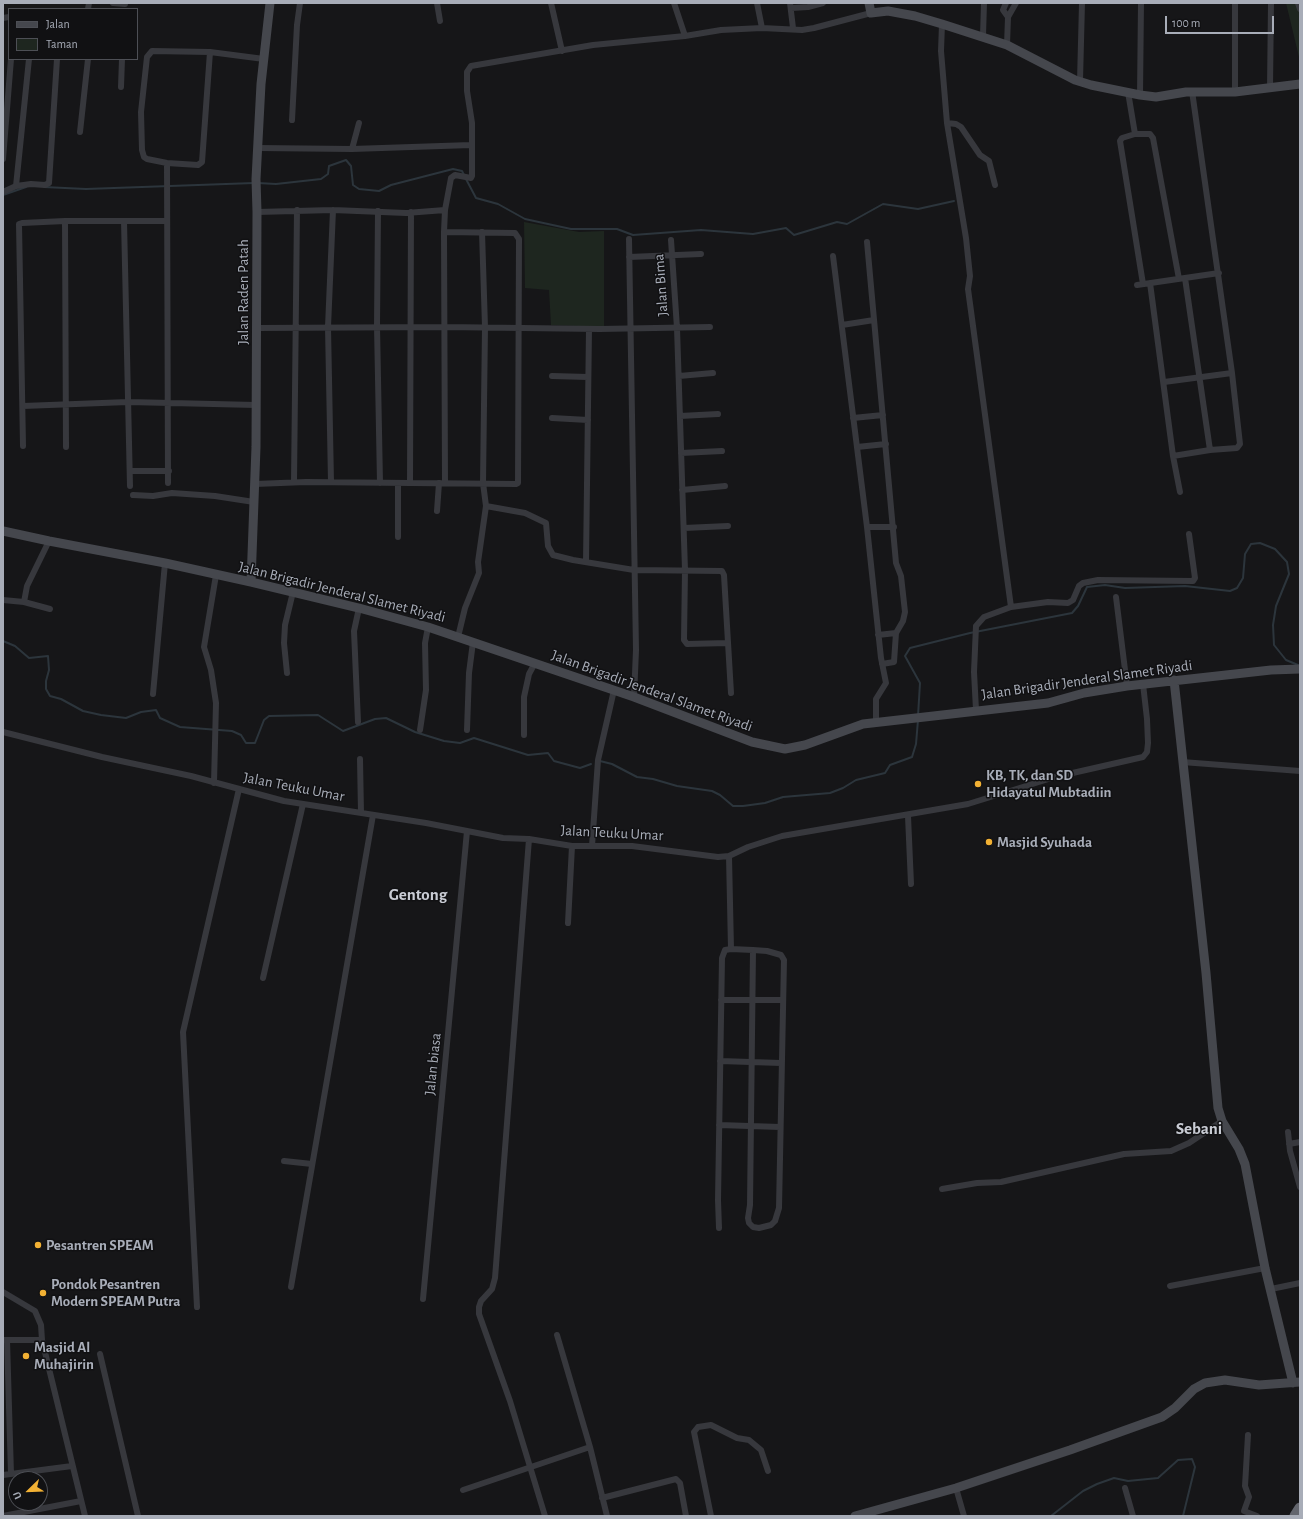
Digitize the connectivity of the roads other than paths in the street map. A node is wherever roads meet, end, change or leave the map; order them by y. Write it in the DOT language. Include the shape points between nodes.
graph roads {
  1 [pos="113,3"];
  2 [pos="270,3"];
  3 [pos="300,3"];
  4 [pos="437,3"];
  5 [pos="551,3"];
  6 [pos="674,3"];
  7 [pos="757,3"];
  8 [pos="823,3"];
  9 [pos="869,3"];
  10 [pos="984,3"];
  11 [pos="1006,3"];
  12 [pos="1016,3"];
  13 [pos="1082,3"];
  14 [pos="1141,3"];
  15 [pos="1235,3"];
  16 [pos="1271,3"];
  17 [pos="1298,3"];
  18 [pos="125,4"];
  19 [pos="790,6"];
  20 [pos="1300,9"];
  21 [pos="871,13"];
  22 [pos="1008,17"];
  23 [pos="440,21"];
  24 [pos="942,24"];
  25 [pos="762,28"];
  26 [pos="793,28"];
  27 [pos="685,36"];
  28 [pos="983,36"];
  29 [pos="1007,45"];
  30 [pos="562,51"];
  31 [pos="210,52"];
  32 [pos="264,59"];
  33 [pos="11,60"];
  34 [pos="29,60"];
  35 [pos="57,60"];
  36 [pos="88,60"];
  37 [pos="122,60"];
  38 [pos="1080,81"];
  39 [pos="1300,84"];
  40 [pos="121,87"];
  41 [pos="1270,88"];
  42 [pos="1128,92"];
  43 [pos="1192,92"];
  44 [pos="1235,92"];
  45 [pos="1140,95"];
  46 [pos="292,120"];
  47 [pos="947,123"];
  48 [pos="359,124"];
  49 [pos="80,132"];
  50 [pos="1135,134"];
  51 [pos="471,145"];
  52 [pos="258,148"];
  53 [pos="352,149"];
  54 [pos="3,159"];
  55 [pos="167,163"];
  56 [pos="995,185"];
  57 [pos="16,186"];
  58 [pos="3,192"];
  59 [pos="297,210"];
  60 [pos="333,210"];
  61 [pos="445,210"];
  62 [pos="378,211"];
  63 [pos="257,212"];
  64 [pos="411,212"];
  65 [pos="124,220"];
  66 [pos="167,221"];
  67 [pos="65,222"];
  68 [pos="444,232"];
  69 [pos="482,232"];
  70 [pos="629,239"];
  71 [pos="672,240"];
  72 [pos="867,242"];
  73 [pos="701,254"];
  74 [pos="672,256"];
  75 [pos="833,256"];
  76 [pos="629,257"];
  77 [pos="1219,273"];
  78 [pos="1182,278"];
  79 [pos="1150,283"];
  80 [pos="874,320"];
  81 [pos="842,325"];
  82 [pos="377,326"];
  83 [pos="444,326"];
  84 [pos="328,327"];
  85 [pos="411,327"];
  86 [pos="485,327"];
  87 [pos="518,327"];
  88 [pos="710,327"];
  89 [pos="257,328"];
  90 [pos="296,328"];
  91 [pos="677,328"];
  92 [pos="589,329"];
  93 [pos="630,329"];
  94 [pos="713,373"];
  95 [pos="1232,374"];
  96 [pos="552,376"];
  97 [pos="679,376"];
  98 [pos="1199,376"];
  99 [pos="588,377"];
  100 [pos="1164,382"];
  101 [pos="128,402"];
  102 [pos="169,403"];
  103 [pos="66,404"];
  104 [pos="256,404"];
  105 [pos="23,406"];
  106 [pos="718,414"];
  107 [pos="883,415"];
  108 [pos="680,416"];
  109 [pos="552,418"];
  110 [pos="854,418"];
  111 [pos="588,420"];
  112 [pos="886,444"];
  113 [pos="23,446"];
  114 [pos="66,447"];
  115 [pos="857,447"];
  116 [pos="1210,450"];
  117 [pos="722,451"];
  118 [pos="681,453"];
  119 [pos="1173,456"];
  120 [pos="130,471"];
  121 [pos="169,471"];
  122 [pos="294,482"];
  123 [pos="331,482"];
  124 [pos="380,482"];
  125 [pos="168,483"];
  126 [pos="398,483"];
  127 [pos="410,483"];
  128 [pos="442,483"];
  129 [pos="483,483"];
  130 [pos="255,484"];
  131 [pos="130,486"];
  132 [pos="725,486"];
  133 [pos="682,490"];
  134 [pos="1180,492"];
  135 [pos="133,495"];
  136 [pos="254,502"];
  137 [pos="486,506"];
  138 [pos="437,511"];
  139 [pos="728,526"];
  140 [pos="867,527"];
  141 [pos="894,527"];
  142 [pos="684,528"];
  143 [pos="3,531"];
  144 [pos="1189,534"];
  145 [pos="398,538"];
  146 [pos="49,541"];
  147 [pos="586,562"];
  148 [pos="165,563"];
  149 [pos="634,570"];
  150 [pos="685,570"];
  151 [pos="216,575"];
  152 [pos="251,582"];
  153 [pos="293,592"];
  154 [pos="1116,597"];
  155 [pos="3,600"];
  156 [pos="24,602"];
  157 [pos="1011,607"];
  158 [pos="359,608"];
  159 [pos="50,609"];
  160 [pos="428,627"];
  161 [pos="896,633"];
  162 [pos="878,635"];
  163 [pos="458,637"];
  164 [pos="473,642"];
  165 [pos="728,643"];
  166 [pos="535,663"];
  167 [pos="882,664"];
  168 [pos="1300,669"];
  169 [pos="287,673"];
  170 [pos="1174,680"];
  171 [pos="1142,684"];
  172 [pos="1127,686"];
  173 [pos="614,690"];
  174 [pos="731,693"];
  175 [pos="153,694"];
  176 [pos="634,697"];
  177 [pos="976,710"];
  178 [pos="358,722"];
  179 [pos="876,722"];
  180 [pos="420,730"];
  181 [pos="467,730"];
  182 [pos="3,732"];
  183 [pos="524,735"];
  184 [pos="360,759"];
  185 [pos="1182,762"];
  186 [pos="1300,771"];
  187 [pos="214,783"];
  188 [pos="239,789"];
  189 [pos="303,804"];
  190 [pos="361,813"];
  191 [pos="373,815"];
  192 [pos="908,816"];
  193 [pos="467,831"];
  194 [pos="529,839"];
  195 [pos="572,846"];
  196 [pos="592,846"];
  197 [pos="729,856"];
  198 [pos="911,884"];
  199 [pos="568,923"];
  200 [pos="731,949"];
  201 [pos="753,950"];
  202 [pos="262,978"];
  203 [pos="721,1000"];
  204 [pos="752,1000"];
  205 [pos="782,1000"];
  206 [pos="720,1061"];
  207 [pos="752,1062"];
  208 [pos="781,1063"];
  209 [pos="1222,1121"];
  210 [pos="719,1125"];
  211 [pos="751,1126"];
  212 [pos="780,1126"];
  213 [pos="1288,1132"];
  214 [pos="1300,1142"];
  215 [pos="1289,1144"];
  216 [pos="284,1161"];
  217 [pos="312,1164"];
  218 [pos="1300,1188"];
  219 [pos="942,1189"];
  220 [pos="719,1228"];
  221 [pos="1265,1268"];
  222 [pos="1300,1283"];
  223 [pos="1170,1286"];
  224 [pos="290,1287"];
  225 [pos="1271,1289"];
  226 [pos="3,1292"];
  227 [pos="424,1299"];
  228 [pos="196,1307"];
  229 [pos="557,1335"];
  230 [pos="4,1340"];
  231 [pos="42,1340"];
  232 [pos="100,1354"];
  233 [pos="1296,1382"];
  234 [pos="6,1383"];
  235 [pos="1248,1435"];
  236 [pos="590,1447"];
  237 [pos="72,1466"];
  238 [pos="530,1467"];
  239 [pos="11,1471"];
  240 [pos="34,1471"];
  241 [pos="768,1471"];
  242 [pos="956,1488"];
  243 [pos="1125,1488"];
  244 [pos="463,1490"];
  245 [pos="602,1498"];
  246 [pos="81,1501"];
  247 [pos="1300,1508"];
  248 [pos="3,1516"];
  249 [pos="85,1516"];
  250 [pos="138,1516"];
  251 [pos="545,1516"];
  252 [pos="607,1516"];
  253 [pos="686,1516"];
  254 [pos="711,1516"];
  255 [pos="855,1516"];
  256 [pos="964,1516"];
  257 [pos="1133,1516"];
  258 [pos="1257,1516"];
  259 [pos="1295,1516"];
  1 -- 18 [label="street"];
  2 -- 32 [label="main road, Jalan Raden Patah"];
  3 -- 46 [label="street"];
  4 -- 23 [label="street"];
  5 -- 30 [label="street"];
  6 -- 27 [label="street"];
  7 -- 25 [label="street"];
  8 -- 19 [label="street" via="808,7"];
  9 -- 21 [label="main road"];
  10 -- 28 [label="street"];
  11 -- 22 [label="street" via="1003,10"];
  12 -- 22 [label="street"];
  13 -- 38 [label="street"];
  14 -- 45 [label="street"];
  15 -- 44 [label="street"];
  16 -- 41 [label="street"];
  17 -- 20 [label="street"];
  19 -- 26 [label="street"];
  21 -- 24 [label="main road" via="888,11"];
  21 -- 26 [label="street" via="814,28"];
  22 -- 29 [label="street"];
  24 -- 28 [label="main road"];
  24 -- 47 [label="street" via="941,51"];
  25 -- 26 [label="street"];
  25 -- 27 [label="street" via="721,30"];
  27 -- 30 [label="street" via="613,42"];
  28 -- 29 [label="main road"];
  29 -- 38 [label="main road"];
  30 -- 51 [label="street" via="471,66 467,72 472,123"];
  31 -- 32 [label="street"];
  31 -- 55 [label="street" via="202,162 198,165"];
  31 -- 55 [label="street" via="152,51 147,55 141,112 142,150 144,157"];
  32 -- 52 [label="main road, Jalan Raden Patah"];
  33 -- 54 [label="street"];
  34 -- 57 [label="street"];
  35 -- 57 [label="street" via="48,182 45,185"];
  36 -- 49 [label="street"];
  37 -- 40 [label="street"];
  38 -- 42 [label="main road"];
  39 -- 41 [label="main road"];
  41 -- 44 [label="main road"];
  42 -- 45 [label="main road"];
  42 -- 50 [label="street"];
  43 -- 44 [label="main road"];
  43 -- 45 [label="main road" via="1156,97"];
  43 -- 77 [label="street"];
  47 -- 56 [label="street" via="961,127 975,149 988,161"];
  47 -- 157 [label="street" via="967,246 970,276 968,289"];
  48 -- 53 [label="street"];
  50 -- 78 [label="street" via="1150,134 1153,137"];
  50 -- 79 [label="street" via="1120,141 1140,284"];
  51 -- 53 [label="street"];
  51 -- 61 [label="street" via="471,178 456,175 451,178"];
  52 -- 53 [label="street"];
  52 -- 63 [label="main road, Jalan Raden Patah"];
  55 -- 66 [label="street"];
  57 -- 58 [label="street"];
  59 -- 60 [label="street"];
  59 -- 63 [label="street"];
  59 -- 90 [label="street"];
  60 -- 62 [label="street"];
  60 -- 84 [label="street"];
  61 -- 64 [label="street"];
  61 -- 68 [label="street"];
  62 -- 64 [label="street"];
  62 -- 82 [label="street"];
  63 -- 89 [label="main road, Jalan Raden Patah"];
  64 -- 85 [label="street"];
  65 -- 66 [label="street"];
  65 -- 67 [label="street"];
  65 -- 101 [label="street"];
  66 -- 102 [label="street"];
  67 -- 103 [label="street"];
  67 -- 105 [label="street" via="22,223 19,226"];
  68 -- 69 [label="street"];
  68 -- 83 [label="street"];
  69 -- 86 [label="street"];
  69 -- 87 [label="street" via="515,233 518,236"];
  70 -- 76 [label="street"];
  71 -- 74 [label="street, Jalan Bima"];
  72 -- 80 [label="street"];
  73 -- 74 [label="street"];
  74 -- 76 [label="street"];
  74 -- 91 [label="street, Jalan Bima"];
  75 -- 81 [label="street"];
  76 -- 93 [label="street"];
  77 -- 78 [label="street"];
  77 -- 95 [label="street"];
  78 -- 79 [label="street"];
  78 -- 98 [label="street"];
  79 -- 100 [label="street"];
  80 -- 81 [label="street"];
  80 -- 107 [label="street"];
  81 -- 110 [label="street"];
  82 -- 84 [label="street"];
  82 -- 85 [label="street"];
  82 -- 124 [label="street"];
  83 -- 85 [label="street"];
  83 -- 86 [label="street"];
  83 -- 128 [label="street"];
  84 -- 90 [label="street"];
  84 -- 123 [label="street"];
  85 -- 127 [label="street"];
  86 -- 87 [label="street"];
  86 -- 129 [label="street"];
  87 -- 92 [label="street"];
  87 -- 129 [label="street" via="520,480 516,484"];
  88 -- 91 [label="street"];
  89 -- 90 [label="street"];
  89 -- 104 [label="main road, Jalan Raden Patah"];
  90 -- 122 [label="street"];
  91 -- 93 [label="street"];
  91 -- 97 [label="street, Jalan Bima"];
  92 -- 93 [label="street"];
  92 -- 99 [label="street"];
  93 -- 149 [label="street"];
  94 -- 97 [label="street"];
  95 -- 98 [label="street"];
  95 -- 116 [label="street" via="1240,445 1237,448"];
  96 -- 99 [label="street"];
  97 -- 108 [label="street, Jalan Bima"];
  98 -- 100 [label="street"];
  98 -- 116 [label="street"];
  99 -- 111 [label="street"];
  100 -- 119 [label="street"];
  101 -- 102 [label="street"];
  101 -- 103 [label="street"];
  101 -- 120 [label="street"];
  102 -- 104 [label="street"];
  102 -- 121 [label="street"];
  103 -- 105 [label="street"];
  103 -- 114 [label="street"];
  104 -- 130 [label="main road, Jalan Raden Patah"];
  105 -- 113 [label="street"];
  106 -- 108 [label="street"];
  107 -- 110 [label="street"];
  107 -- 112 [label="street"];
  108 -- 118 [label="street, Jalan Bima"];
  109 -- 111 [label="street"];
  110 -- 115 [label="street"];
  111 -- 147 [label="street"];
  112 -- 115 [label="street"];
  112 -- 141 [label="street"];
  115 -- 140 [label="street"];
  116 -- 119 [label="street"];
  117 -- 118 [label="street"];
  118 -- 133 [label="street, Jalan Bima"];
  119 -- 134 [label="street"];
  120 -- 121 [label="street"];
  120 -- 131 [label="street"];
  121 -- 125 [label="street"];
  122 -- 123 [label="street"];
  122 -- 130 [label="street"];
  123 -- 124 [label="street"];
  124 -- 126 [label="street"];
  126 -- 127 [label="street"];
  126 -- 145 [label="street"];
  127 -- 128 [label="street"];
  128 -- 129 [label="street"];
  128 -- 138 [label="street"];
  129 -- 137 [label="street"];
  130 -- 136 [label="main road, Jalan Raden Patah"];
  132 -- 133 [label="street"];
  133 -- 142 [label="street, Jalan Bima"];
  135 -- 136 [label="street" via="153,496 172,493"];
  136 -- 152 [label="main road, Jalan Raden Patah"];
  137 -- 147 [label="street" via="526,513 543,522 547,527 547,542 553,555"];
  137 -- 163 [label="street" via="478,562 479,573 465,608"];
  139 -- 142 [label="street"];
  140 -- 141 [label="street"];
  140 -- 162 [label="street"];
  141 -- 161 [label="street" via="896,564 901,576 905,612"];
  142 -- 150 [label="street, Jalan Bima"];
  143 -- 146 [label="main road, Jalan Brigadir Jenderal Slamet Riyadi"];
  144 -- 157 [label="street" via="1195,578 1193,581 1098,580 1079,586 1074,600 1068,604 1048,602"];
  146 -- 148 [label="main road, Jalan Brigadir Jenderal Slamet Riyadi"];
  146 -- 156 [label="street" via="27,586"];
  147 -- 149 [label="street"];
  148 -- 151 [label="main road, Jalan Brigadir Jenderal Slamet Riyadi"];
  148 -- 175 [label="street"];
  149 -- 150 [label="street"];
  149 -- 176 [label="street"];
  150 -- 165 [label="street" via="722,571"];
  150 -- 165 [label="street, Jalan Bima" via="685,642"];
  151 -- 152 [label="main road, Jalan Brigadir Jenderal Slamet Riyadi"];
  151 -- 187 [label="street" via="204,647 215,690"];
  152 -- 153 [label="main road, Jalan Brigadir Jenderal Slamet Riyadi"];
  153 -- 158 [label="main road, Jalan Brigadir Jenderal Slamet Riyadi"];
  153 -- 169 [label="street" via="284,625"];
  154 -- 172 [label="street"];
  155 -- 156 [label="street"];
  156 -- 159 [label="street"];
  157 -- 177 [label="street" via="984,617 976,626"];
  158 -- 160 [label="main road, Jalan Brigadir Jenderal Slamet Riyadi"];
  158 -- 178 [label="street" via="354,631"];
  160 -- 163 [label="main road, Jalan Brigadir Jenderal Slamet Riyadi"];
  160 -- 180 [label="street" via="425,643 426,696"];
  161 -- 162 [label="street"];
  161 -- 167 [label="street" via="894,662"];
  162 -- 167 [label="street"];
  163 -- 164 [label="main road, Jalan Brigadir Jenderal Slamet Riyadi"];
  164 -- 166 [label="main road, Jalan Brigadir Jenderal Slamet Riyadi"];
  164 -- 181 [label="street" via="468,681"];
  165 -- 174 [label="street"];
  166 -- 173 [label="main road, Jalan Brigadir Jenderal Slamet Riyadi"];
  166 -- 183 [label="street" via="528,674 524,696"];
  167 -- 179 [label="street" via="886,683 876,699"];
  168 -- 170 [label="main road, Jalan Brigadir Jenderal Slamet Riyadi"];
  170 -- 171 [label="main road, Jalan Brigadir Jenderal Slamet Riyadi"];
  170 -- 185 [label="main road"];
  171 -- 172 [label="main road, Jalan Brigadir Jenderal Slamet Riyadi"];
  171 -- 192 [label="street, Jalan Teuku Umar" via="1147,719 1148,744 1145,756 1049,779 968,804"];
  172 -- 177 [label="main road, Jalan Brigadir Jenderal Slamet Riyadi" via="1084,693 1048,703"];
  173 -- 176 [label="main road, Jalan Brigadir Jenderal Slamet Riyadi"];
  173 -- 196 [label="street" via="598,760"];
  176 -- 179 [label="main road, Jalan Brigadir Jenderal Slamet Riyadi" via="752,742 785,749 805,745 856,725"];
  177 -- 179 [label="main road, Jalan Brigadir Jenderal Slamet Riyadi"];
  182 -- 187 [label="street, Jalan Teuku Umar"];
  184 -- 190 [label="street"];
  185 -- 186 [label="street"];
  185 -- 209 [label="main road" via="1206,973 1218,1108"];
  187 -- 188 [label="street, Jalan Teuku Umar"];
  188 -- 189 [label="street, Jalan Teuku Umar"];
  188 -- 228 [label="street" via="183,1032"];
  189 -- 190 [label="street, Jalan Teuku Umar"];
  189 -- 202 [label="street"];
  190 -- 191 [label="street, Jalan Teuku Umar"];
  191 -- 193 [label="street, Jalan Teuku Umar"];
  191 -- 217 [label="street"];
  192 -- 197 [label="street, Jalan Teuku Umar" via="782,836"];
  192 -- 198 [label="street"];
  193 -- 194 [label="street, Jalan Teuku Umar" via="504,838"];
  193 -- 227 [label="street, Jalan biasa"];
  194 -- 195 [label="street, Jalan Teuku Umar"];
  194 -- 238 [label="street" via="495,1278 492,1289 481,1301 479,1314"];
  195 -- 196 [label="street, Jalan Teuku Umar"];
  195 -- 199 [label="street"];
  196 -- 197 [label="street, Jalan Teuku Umar" via="632,846"];
  197 -- 200 [label="street"];
  200 -- 201 [label="street"];
  200 -- 203 [label="street" via="725,950 722,958"];
  201 -- 204 [label="street"];
  201 -- 205 [label="street" via="781,955 784,960"];
  203 -- 204 [label="street"];
  203 -- 206 [label="street"];
  204 -- 205 [label="street"];
  204 -- 207 [label="street"];
  205 -- 208 [label="street"];
  206 -- 207 [label="street"];
  206 -- 210 [label="street"];
  207 -- 208 [label="street"];
  207 -- 211 [label="street"];
  208 -- 212 [label="street"];
  209 -- 219 [label="street" via="1189,1143 1171,1151 1124,1154 1001,1182"];
  209 -- 221 [label="main road" via="1245,1164"];
  210 -- 211 [label="street"];
  210 -- 220 [label="street"];
  211 -- 212 [label="street"];
  211 -- 212 [label="street" via="748,1218 753,1227 759,1228 771,1225 775,1221 779,1208"];
  213 -- 215 [label="street"];
  214 -- 215 [label="street"];
  215 -- 218 [label="street"];
  216 -- 217 [label="street"];
  217 -- 224 [label="street"];
  221 -- 223 [label="street"];
  221 -- 225 [label="main road"];
  222 -- 225 [label="street"];
  225 -- 233 [label="main road"];
  226 -- 231 [label="street" via="35,1311 41,1325"];
  229 -- 236 [label="street"];
  230 -- 231 [label="street"];
  230 -- 234 [label="street"];
  231 -- 237 [label="street"];
  232 -- 250 [label="street"];
  233 -- 242 [label="main road" via="1259,1385 1224,1380 1205,1383 1194,1389 1162,1417"];
  234 -- 239 [label="street"];
  235 -- 258 [label="street" via="1245,1486 1249,1497 1244,1511"];
  236 -- 238 [label="street"];
  236 -- 245 [label="street"];
  237 -- 240 [label="street"];
  237 -- 246 [label="street"];
  238 -- 244 [label="street"];
  238 -- 251 [label="street"];
  241 -- 254 [label="street" via="762,1450 749,1440 737,1438 711,1426 698,1427 694,1432"];
  242 -- 255 [label="main road"];
  242 -- 256 [label="street"];
  243 -- 257 [label="street"];
  245 -- 252 [label="street"];
  245 -- 253 [label="street" via="676,1479 680,1483"];
  246 -- 248 [label="street"];
  246 -- 249 [label="street"];
  247 -- 259 [label="highway"];
}
